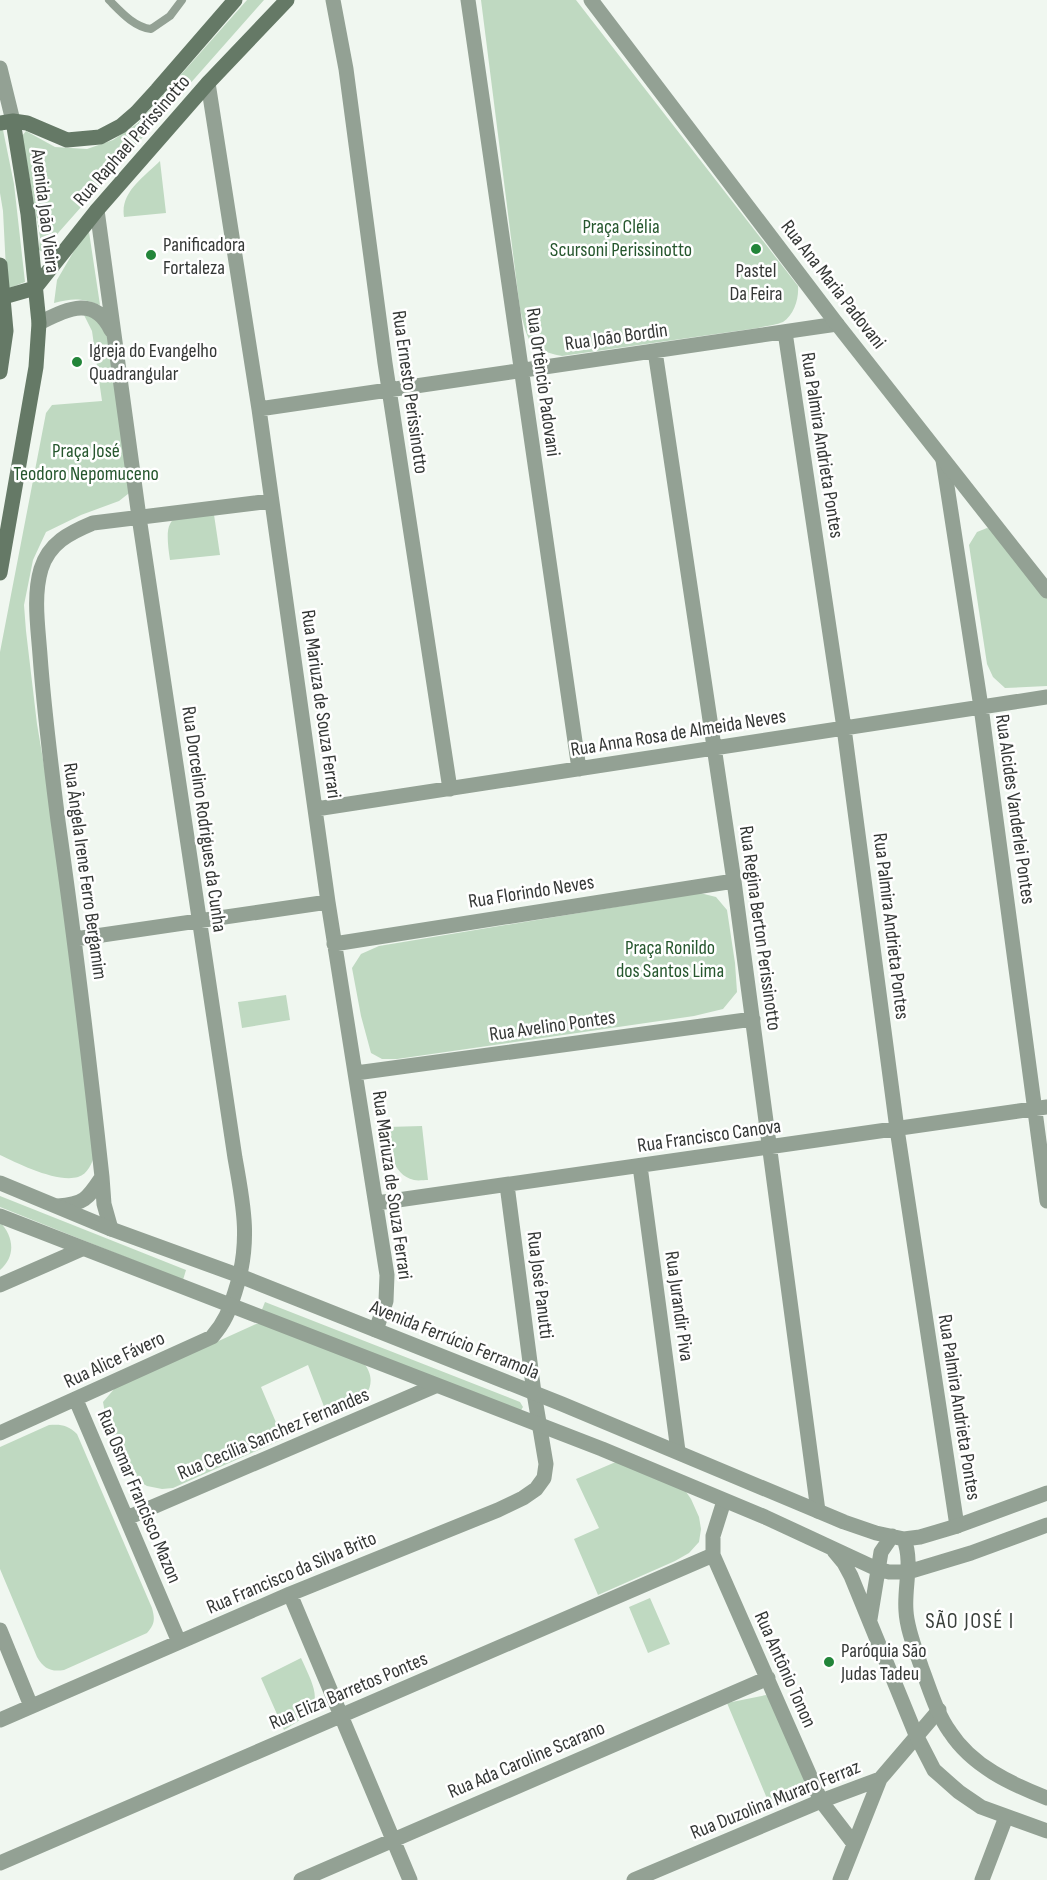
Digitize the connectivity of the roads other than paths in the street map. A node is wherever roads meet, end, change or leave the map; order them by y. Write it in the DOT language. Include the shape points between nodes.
graph roads {
  1 [pos="109,0"];
  2 [pos="182,0"];
  3 [pos="235,0"];
  4 [pos="287,0"];
  5 [pos="333,0"];
  6 [pos="468,0"];
  7 [pos="591,0"];
  8 [pos="0,68"];
  9 [pos="208,83"];
  10 [pos="6,122"];
  11 [pos="97,210"];
  12 [pos="0,265"];
  13 [pos="35,288"];
  14 [pos="2,298"];
  15 [pos="39,323"];
  16 [pos="837,324"];
  17 [pos="785,332"];
  18 [pos="114,336"];
  19 [pos="2,349"];
  20 [pos="655,351"];
  21 [pos="521,371"];
  22 [pos="0,372"];
  23 [pos="389,391"];
  24 [pos="259,409"];
  25 [pos="943,460"];
  26 [pos="271,501"];
  27 [pos="139,517"];
  28 [pos="0,573"];
  29 [pos="1047,591"];
  30 [pos="1047,697"];
  31 [pos="981,707"];
  32 [pos="844,728"];
  33 [pos="714,748"];
  34 [pos="579,769"];
  35 [pos="450,789"];
  36 [pos="316,809"];
  37 [pos="734,881"];
  38 [pos="328,902"];
  39 [pos="199,921"];
  40 [pos="75,939"];
  41 [pos="334,944"];
  42 [pos="753,1019"];
  43 [pos="356,1073"];
  44 [pos="1041,1108"];
  45 [pos="897,1129"];
  46 [pos="771,1147"];
  47 [pos="640,1166"];
  48 [pos="102,1177"];
  49 [pos="0,1183"];
  50 [pos="507,1185"];
  51 [pos="1047,1201"];
  52 [pos="377,1203"];
  53 [pos="58,1206"];
  54 [pos="0,1216"];
  55 [pos="111,1229"];
  56 [pos="82,1249"];
  57 [pos="240,1276"];
  58 [pos="0,1285"];
  59 [pos="230,1306"];
  60 [pos="376,1330"];
  61 [pos="435,1386"];
  62 [pos="534,1393"];
  63 [pos="76,1400"];
  64 [pos="540,1425"];
  65 [pos="0,1433"];
  66 [pos="678,1451"];
  67 [pos="1047,1493"];
  68 [pos="724,1501"];
  69 [pos="818,1510"];
  70 [pos="127,1518"];
  71 [pos="1047,1525"];
  72 [pos="957,1526"];
  73 [pos="898,1537"];
  74 [pos="830,1546"];
  75 [pos="713,1556"];
  76 [pos="877,1569"];
  77 [pos="909,1572"];
  78 [pos="290,1594"];
  79 [pos="870,1619"];
  80 [pos="0,1630"];
  81 [pos="179,1642"];
  82 [pos="768,1678"];
  83 [pos="31,1706"];
  84 [pos="939,1710"];
  85 [pos="340,1717"];
  86 [pos="0,1719"];
  87 [pos="916,1735"];
  88 [pos="880,1779"];
  89 [pos="1047,1798"];
  90 [pos="821,1801"];
  91 [pos="1006,1817"];
  92 [pos="1047,1831"];
  93 [pos="392,1840"];
  94 [pos="854,1844"];
  95 [pos="0,1863"];
  96 [pos="301,1880"];
  97 [pos="410,1880"];
  98 [pos="634,1880"];
  99 [pos="840,1880"];
  100 [pos="982,1880"];
  1 -- 2 [label="lane" via="142,28 151,29 170,16"];
  3 -- 10 [label="main road, Rua Raphael Perissinotto" via="121,126 100,137 67,140 27,123"];
  4 -- 9 [label="main road, Rua Raphael Perissinotto"];
  5 -- 23 [label="street, Rua Ernesto Perissinotto" via="346,69"];
  6 -- 21 [label="street, Rua Ortêncio Padovani"];
  7 -- 16 [label="street, Rua Ana Maria Padovani"];
  8 -- 10 [label="street, Avenida João Vieira"];
  9 -- 11 [label="main road, Rua Raphael Perissinotto"];
  9 -- 24 [label="street, Rua Mariuza de Souza Ferrari"];
  10 -- 13 [label="main road, Avenida João Vieira" via="28,214"];
  11 -- 13 [label="main road, Rua Raphael Perissinotto"];
  11 -- 18 [label="street, Rua Dorcelino Rodrigues da Cunha"];
  12 -- 14 [label="main road"];
  13 -- 14 [label="main road"];
  13 -- 15 [label="main road, Avenida João Vieira"];
  14 -- 19 [label="main road" via="6,331"];
  15 -- 18 [label="street, Rua Dorcelino Rodrigues da Cunha" via="80,307 101,315"];
  15 -- 28 [label="main road, Avenida João Vieira" via="36,367"];
  16 -- 17 [label="street, Rua João Bordin"];
  16 -- 25 [label="street, Rua Ana Maria Padovani"];
  17 -- 20 [label="street, Rua João Bordin"];
  17 -- 32 [label="street, Rua Palmira Andrieta Pontes"];
  18 -- 27 [label="street, Rua Dorcelino Rodrigues da Cunha"];
  19 -- 22 [label="main road"];
  20 -- 21 [label="street, Rua João Bordin"];
  20 -- 33 [label="street, Rua Regina Berton Perissinotto"];
  21 -- 23 [label="street, Rua João Bordin"];
  21 -- 34 [label="street, Rua Ortêncio Padovani"];
  23 -- 24 [label="street, Rua João Bordin"];
  23 -- 35 [label="street, Rua Ernesto Perissinotto"];
  24 -- 26 [label="street, Rua Mariuza de Souza Ferrari"];
  25 -- 29 [label="street, Rua Ana Maria Padovani"];
  25 -- 31 [label="street, Rua Alcides Vanderlei Pontes"];
  26 -- 27 [label="street"];
  26 -- 36 [label="street, Rua Mariuza de Souza Ferrari"];
  27 -- 39 [label="street, Rua Dorcelino Rodrigues da Cunha"];
  27 -- 40 [label="street, Rua Ângela Irene Ferro Bergamim" via="93,523 67,534 55,544 40,570 36,603 45,724"];
  30 -- 31 [label="street, Rua Anna Rosa de Almeida Neves"];
  31 -- 32 [label="street, Rua Anna Rosa de Almeida Neves"];
  31 -- 44 [label="street, Rua Alcides Vanderlei Pontes"];
  32 -- 33 [label="street, Rua Anna Rosa de Almeida Neves"];
  32 -- 45 [label="street, Rua Palmira Andrieta Pontes"];
  33 -- 34 [label="street, Rua Anna Rosa de Almeida Neves"];
  33 -- 37 [label="street, Rua Regina Berton Perissinotto"];
  34 -- 35 [label="street, Rua Anna Rosa de Almeida Neves"];
  35 -- 36 [label="street, Rua Anna Rosa de Almeida Neves"];
  36 -- 38 [label="street, Rua Mariuza de Souza Ferrari"];
  37 -- 41 [label="street, Rua Florindo Neves"];
  37 -- 42 [label="street, Rua Regina Berton Perissinotto"];
  38 -- 39 [label="street"];
  38 -- 41 [label="street, Rua Mariuza de Souza Ferrari"];
  39 -- 40 [label="street"];
  39 -- 57 [label="street, Rua Dorcelino Rodrigues da Cunha" via="244,1209 245,1258"];
  40 -- 48 [label="street, Rua Ângela Irene Ferro Bergamim"];
  41 -- 43 [label="street, Rua Mariuza de Souza Ferrari"];
  42 -- 43 [label="street, Rua Avelino Pontes"];
  42 -- 46 [label="street, Rua Regina Berton Perissinotto"];
  43 -- 52 [label="street, Rua Mariuza de Souza Ferrari"];
  44 -- 45 [label="street, Rua Francisco Canova"];
  44 -- 51 [label="street, Rua Alcides Vanderlei Pontes"];
  45 -- 46 [label="street, Rua Francisco Canova"];
  45 -- 72 [label="street, Rua Palmira Andrieta Pontes"];
  46 -- 47 [label="street, Rua Francisco Canova"];
  46 -- 69 [label="street, Rua Regina Berton Perissinotto"];
  47 -- 50 [label="street, Rua Francisco Canova"];
  47 -- 66 [label="street, Rua Jurandir Piva"];
  48 -- 53 [label="street" via="87,1198"];
  48 -- 55 [label="street, Rua Ângela Irene Ferro Bergamim"];
  49 -- 53 [label="street, Avenida Ferrúcio Ferramola"];
  50 -- 52 [label="street, Rua Francisco Canova"];
  50 -- 62 [label="street, Rua José Panutti"];
  52 -- 60 [label="street, Rua Mariuza de Souza Ferrari" via="387,1275 386,1301"];
  53 -- 55 [label="street, Avenida Ferrúcio Ferramola"];
  54 -- 56 [label="street"];
  55 -- 57 [label="street, Avenida Ferrúcio Ferramola"];
  56 -- 58 [label="street"];
  56 -- 59 [label="street"];
  57 -- 59 [label="street, Rua Dorcelino Rodrigues da Cunha"];
  57 -- 60 [label="street, Avenida Ferrúcio Ferramola"];
  59 -- 61 [label="street"];
  59 -- 63 [label="street, Rua Alice Fávero" via="224,1324 212,1337"];
  60 -- 62 [label="street, Avenida Ferrúcio Ferramola"];
  61 -- 64 [label="street"];
  61 -- 70 [label="street, Rua Cecília Sanchez Fernandes"];
  62 -- 64 [label="street, Rua José Panutti"];
  62 -- 66 [label="street, Avenida Ferrúcio Ferramola"];
  63 -- 65 [label="street, Rua Alice Fávero"];
  63 -- 70 [label="street, Rua Osmar Francisco Mazon"];
  64 -- 68 [label="street"];
  64 -- 78 [label="street, Rua Francisco da Silva Brito" via="546,1464 544,1478 523,1498"];
  66 -- 69 [label="street, Avenida Ferrúcio Ferramola"];
  67 -- 72 [label="street"];
  68 -- 74 [label="street"];
  68 -- 75 [label="street" via="713,1536"];
  69 -- 73 [label="street, Avenida Ferrúcio Ferramola" via="876,1533"];
  70 -- 81 [label="street, Rua Osmar Francisco Mazon"];
  71 -- 77 [label="street"];
  72 -- 73 [label="street" via="920,1537"];
  73 -- 76 [label="street" via="881,1552"];
  73 -- 77 [label="street" via="908,1556"];
  74 -- 76 [label="street"];
  74 -- 79 [label="street" via="844,1563"];
  75 -- 82 [label="street, Rua Antônio Tonon"];
  75 -- 85 [label="street, Rua Eliza Barretos Pontes"];
  76 -- 77 [label="street"];
  76 -- 79 [label="street"];
  77 -- 84 [label="street" via="906,1612"];
  78 -- 81 [label="street, Rua Francisco da Silva Brito"];
  78 -- 85 [label="street"];
  79 -- 87 [label="street"];
  80 -- 83 [label="street"];
  81 -- 83 [label="street, Rua Francisco da Silva Brito"];
  82 -- 90 [label="street, Rua Antônio Tonon"];
  82 -- 93 [label="street, Rua Ada Caroline Scarano"];
  83 -- 86 [label="street, Rua Francisco da Silva Brito"];
  84 -- 87 [label="street, Rua Duzolina Muraro Ferraz"];
  84 -- 89 [label="street" via="949,1732 967,1753 1012,1785"];
  85 -- 93 [label="street"];
  85 -- 95 [label="street, Rua Eliza Barretos Pontes"];
  87 -- 88 [label="street, Rua Duzolina Muraro Ferraz"];
  87 -- 91 [label="street" via="934,1770 981,1807"];
  88 -- 90 [label="street, Rua Duzolina Muraro Ferraz"];
  88 -- 94 [label="street"];
  90 -- 94 [label="street, Rua Antônio Tonon"];
  90 -- 98 [label="street, Rua Duzolina Muraro Ferraz"];
  91 -- 92 [label="street"];
  91 -- 100 [label="street"];
  93 -- 96 [label="street, Rua Ada Caroline Scarano"];
  93 -- 97 [label="street"];
  94 -- 99 [label="street"];
}
